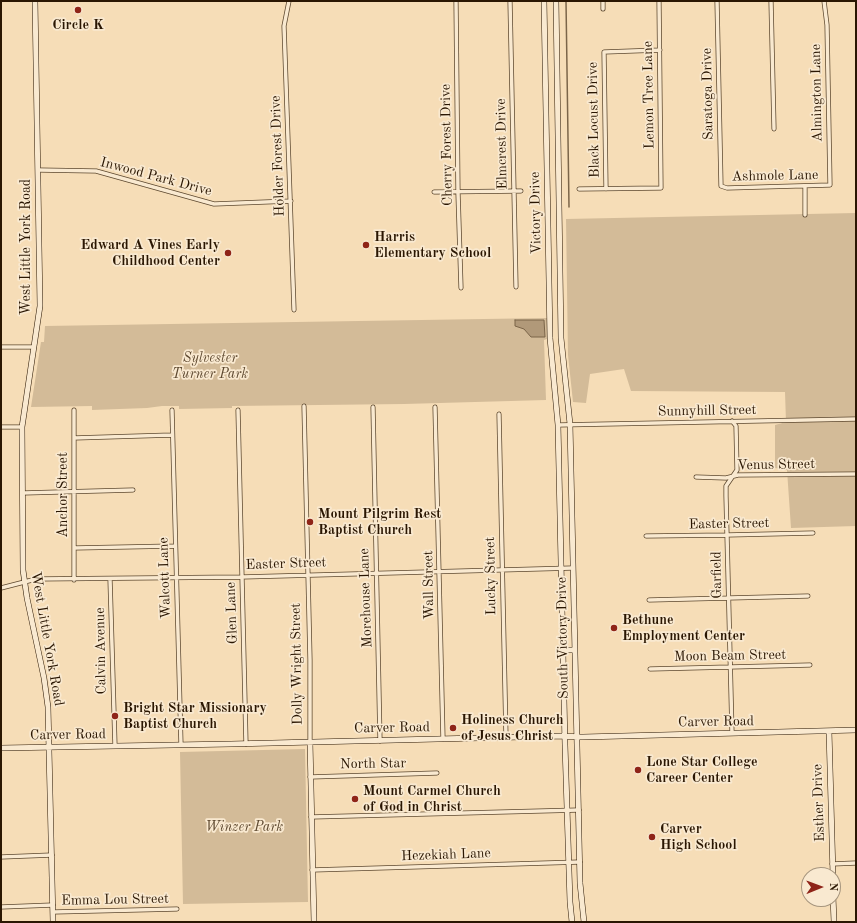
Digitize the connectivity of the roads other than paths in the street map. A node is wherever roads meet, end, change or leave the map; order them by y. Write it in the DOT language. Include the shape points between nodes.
graph roads {
  1 [pos="35,1"];
  2 [pos="289,1"];
  3 [pos="456,1"];
  4 [pos="510,1"];
  5 [pos="544,1"];
  6 [pos="556,1"];
  7 [pos="603,1"];
  8 [pos="659,1"];
  9 [pos="716,1"];
  10 [pos="771,1"];
  11 [pos="824,1"];
  12 [pos="603,9"];
  13 [pos="660,50"];
  14 [pos="545,73"];
  15 [pos="557,73"];
  16 [pos="774,129"];
  17 [pos="38,170"];
  18 [pos="830,185"];
  19 [pos="721,186"];
  20 [pos="804,187"];
  21 [pos="578,189"];
  22 [pos="606,189"];
  23 [pos="521,191"];
  24 [pos="547,191"];
  25 [pos="558,191"];
  26 [pos="434,192"];
  27 [pos="514,192"];
  28 [pos="458,193"];
  29 [pos="291,201"];
  30 [pos="805,216"];
  31 [pos="516,287"];
  32 [pos="461,288"];
  33 [pos="550,309"];
  34 [pos="561,309"];
  35 [pos="294,310"];
  36 [pos="1,347"];
  37 [pos="34,347"];
  38 [pos="304,406"];
  39 [pos="372,407"];
  40 [pos="435,407"];
  41 [pos="74,410"];
  42 [pos="172,410"];
  43 [pos="238,410"];
  44 [pos="499,414"];
  45 [pos="856,419"];
  46 [pos="732,421"];
  47 [pos="558,424"];
  48 [pos="570,424"];
  49 [pos="1,427"];
  50 [pos="22,427"];
  51 [pos="172,434"];
  52 [pos="74,438"];
  53 [pos="856,474"];
  54 [pos="732,476"];
  55 [pos="696,477"];
  56 [pos="133,490"];
  57 [pos="74,492"];
  58 [pos="23,493"];
  59 [pos="813,533"];
  60 [pos="727,535"];
  61 [pos="646,536"];
  62 [pos="175,546"];
  63 [pos="74,548"];
  64 [pos="561,568"];
  65 [pos="573,568"];
  66 [pos="502,570"];
  67 [pos="440,571"];
  68 [pos="376,573"];
  69 [pos="308,574"];
  70 [pos="176,577"];
  71 [pos="242,577"];
  72 [pos="110,579"];
  73 [pos="74,580"];
  74 [pos="24,582"];
  75 [pos="1,588"];
  76 [pos="808,596"];
  77 [pos="728,597"];
  78 [pos="649,600"];
  79 [pos="563,650"];
  80 [pos="575,650"];
  81 [pos="810,665"];
  82 [pos="729,668"];
  83 [pos="650,669"];
  84 [pos="856,730"];
  85 [pos="829,731"];
  86 [pos="732,733"];
  87 [pos="565,736"];
  88 [pos="506,737"];
  89 [pos="578,737"];
  90 [pos="443,739"];
  91 [pos="380,741"];
  92 [pos="310,742"];
  93 [pos="246,744"];
  94 [pos="181,745"];
  95 [pos="114,746"];
  96 [pos="50,747"];
  97 [pos="1,748"];
  98 [pos="437,773"];
  99 [pos="310,777"];
  100 [pos="567,810"];
  101 [pos="579,810"];
  102 [pos="311,817"];
  103 [pos="52,855"];
  104 [pos="1,857"];
  105 [pos="580,862"];
  106 [pos="569,863"];
  107 [pos="832,864"];
  108 [pos="856,864"];
  109 [pos="312,870"];
  110 [pos="53,905"];
  111 [pos="1,906"];
  112 [pos="833,907"];
  113 [pos="177,909"];
  114 [pos="53,912"];
  115 [pos="53,922"];
  116 [pos="314,922"];
  117 [pos="572,922"];
  118 [pos="584,922"];
  119 [pos="834,922"];
  1 -- 17 [label="street, West Little York Road"];
  2 -- 29 [label="street, Holder Forest Drive" via="284,26"];
  3 -- 28 [label="street, Cherry Forest Drive"];
  4 -- 27 [label="street, Elmcrest Drive"];
  5 -- 14 [label="street, Victory Drive"];
  6 -- 15 [label="street, Victory Drive"];
  7 -- 12 [label="street"];
  8 -- 13 [label="street, Lemon Tree Lane"];
  9 -- 19 [label="street, Saratoga Drive"];
  10 -- 16 [label="street"];
  11 -- 18 [label="street, Almington Lane" via="827,25"];
  13 -- 22 [label="street, Lemon Tree Lane" via="661,188"];
  13 -- 22 [label="street, Black Locust Drive" via="604,52"];
  14 -- 15 [label="street"];
  14 -- 24 [label="street, Victory Drive"];
  15 -- 25 [label="street, Victory Drive"];
  17 -- 29 [label="street, Inwood Park Drive" via="96,171 214,204"];
  17 -- 37 [label="street, West Little York Road" via="40,306"];
  18 -- 20 [label="street, Ashmole Lane"];
  19 -- 20 [label="street, Ashmole Lane"];
  20 -- 30 [label="street"];
  21 -- 22 [label="street"];
  23 -- 27 [label="street"];
  24 -- 25 [label="street"];
  24 -- 33 [label="street, Victory Drive"];
  25 -- 34 [label="street, Victory Drive"];
  26 -- 28 [label="street"];
  27 -- 28 [label="street"];
  27 -- 31 [label="street, Elmcrest Drive"];
  28 -- 32 [label="street, Cherry Forest Drive"];
  29 -- 35 [label="street, Holder Forest Drive"];
  33 -- 34 [label="street"];
  33 -- 47 [label="street, Victory Drive" via="551,358"];
  34 -- 48 [label="street, Victory Drive"];
  36 -- 37 [label="street"];
  37 -- 50 [label="street, West Little York Road"];
  38 -- 69 [label="street, Dolly Wright Street"];
  39 -- 68 [label="street, Morehouse Lane"];
  40 -- 67 [label="street, Wall Street"];
  41 -- 52 [label="street, Anchor Street"];
  42 -- 51 [label="street, Walcott Lane"];
  43 -- 71 [label="street, Glen Lane"];
  44 -- 66 [label="street, Lucky Street"];
  45 -- 46 [label="street, Sunnyhill Street"];
  46 -- 48 [label="street, Sunnyhill Street"];
  46 -- 54 [label="street, Garfield" via="736,426 737,470"];
  47 -- 48 [label="street, Sunnyhill Street"];
  47 -- 64 [label="street, South Victory Drive"];
  48 -- 65 [label="street, South Victory Drive"];
  49 -- 50 [label="street"];
  50 -- 58 [label="street, West Little York Road"];
  51 -- 52 [label="street"];
  51 -- 62 [label="street, Walcott Lane"];
  52 -- 57 [label="street, Anchor Street"];
  53 -- 54 [label="street, Venus Street"];
  54 -- 55 [label="street, Venus Street"];
  54 -- 60 [label="street, Garfield" via="726,486"];
  56 -- 57 [label="street"];
  57 -- 58 [label="street"];
  57 -- 63 [label="street, Anchor Street"];
  58 -- 74 [label="street, West Little York Road"];
  59 -- 60 [label="street, Easter Street"];
  60 -- 61 [label="street, Easter Street"];
  60 -- 77 [label="street, Garfield"];
  62 -- 63 [label="street"];
  62 -- 70 [label="street, Walcott Lane"];
  63 -- 73 [label="street, Anchor Street"];
  64 -- 65 [label="street, Easter Street"];
  64 -- 66 [label="street, Easter Street"];
  64 -- 79 [label="street, South Victory Drive"];
  65 -- 80 [label="street, South Victory Drive"];
  66 -- 67 [label="street, Easter Street"];
  66 -- 88 [label="street, Lucky Street"];
  67 -- 68 [label="street, Easter Street"];
  67 -- 90 [label="street, Wall Street"];
  68 -- 69 [label="street, Easter Street"];
  68 -- 91 [label="street, Morehouse Lane"];
  69 -- 71 [label="street, Easter Street"];
  69 -- 92 [label="street, Dolly Wright Street"];
  70 -- 71 [label="street, Easter Street"];
  70 -- 72 [label="street, Easter Street"];
  70 -- 94 [label="street, Walcott Lane"];
  71 -- 93 [label="street, Glen Lane"];
  72 -- 73 [label="street, Easter Street"];
  72 -- 95 [label="street, Calvin Avenue"];
  73 -- 74 [label="street, Easter Street"];
  74 -- 75 [label="street, Easter Street"];
  74 -- 96 [label="street, West Little York Road" via="46,689"];
  76 -- 77 [label="street"];
  77 -- 78 [label="street"];
  77 -- 82 [label="street, Garfield"];
  79 -- 80 [label="street"];
  79 -- 87 [label="street, South Victory Drive"];
  80 -- 89 [label="street, South Victory Drive"];
  81 -- 82 [label="street, Moon Beam Street"];
  82 -- 83 [label="street, Moon Beam Street"];
  82 -- 86 [label="street, Garfield"];
  84 -- 85 [label="street, Carver Road"];
  85 -- 86 [label="street, Carver Road"];
  85 -- 107 [label="street, Esther Drive"];
  86 -- 89 [label="street, Carver Road"];
  87 -- 88 [label="street, Carver Road"];
  87 -- 89 [label="street, Carver Road"];
  87 -- 100 [label="street, South Victory Drive"];
  88 -- 90 [label="street, Carver Road"];
  89 -- 101 [label="street, South Victory Drive"];
  90 -- 91 [label="street, Carver Road"];
  91 -- 92 [label="street, Carver Road"];
  92 -- 93 [label="street, Carver Road"];
  92 -- 99 [label="street, Dolly Wright Street"];
  93 -- 94 [label="street, Carver Road"];
  94 -- 95 [label="street, Carver Road"];
  95 -- 96 [label="street, Carver Road"];
  96 -- 97 [label="street, Carver Road"];
  96 -- 103 [label="street, West Little York Road"];
  98 -- 99 [label="street, North Star"];
  99 -- 102 [label="street, Dolly Wright Street"];
  100 -- 101 [label="street"];
  100 -- 102 [label="street"];
  100 -- 106 [label="street, South Victory Drive"];
  101 -- 105 [label="street, South Victory Drive"];
  102 -- 109 [label="street, Dolly Wright Street"];
  103 -- 104 [label="street"];
  103 -- 110 [label="street, West Little York Road"];
  105 -- 106 [label="street, Hezekiah Lane"];
  105 -- 118 [label="street, South Victory Drive"];
  106 -- 109 [label="street, Hezekiah Lane"];
  106 -- 117 [label="street, South Victory Drive"];
  107 -- 108 [label="street"];
  109 -- 116 [label="street, Dolly Wright Street"];
  110 -- 111 [label="street"];
  110 -- 114 [label="street, West Little York Road"];
  112 -- 119 [label="street"];
  113 -- 114 [label="street, Emma Lou Street"];
  114 -- 115 [label="street, West Little York Road"];
}
